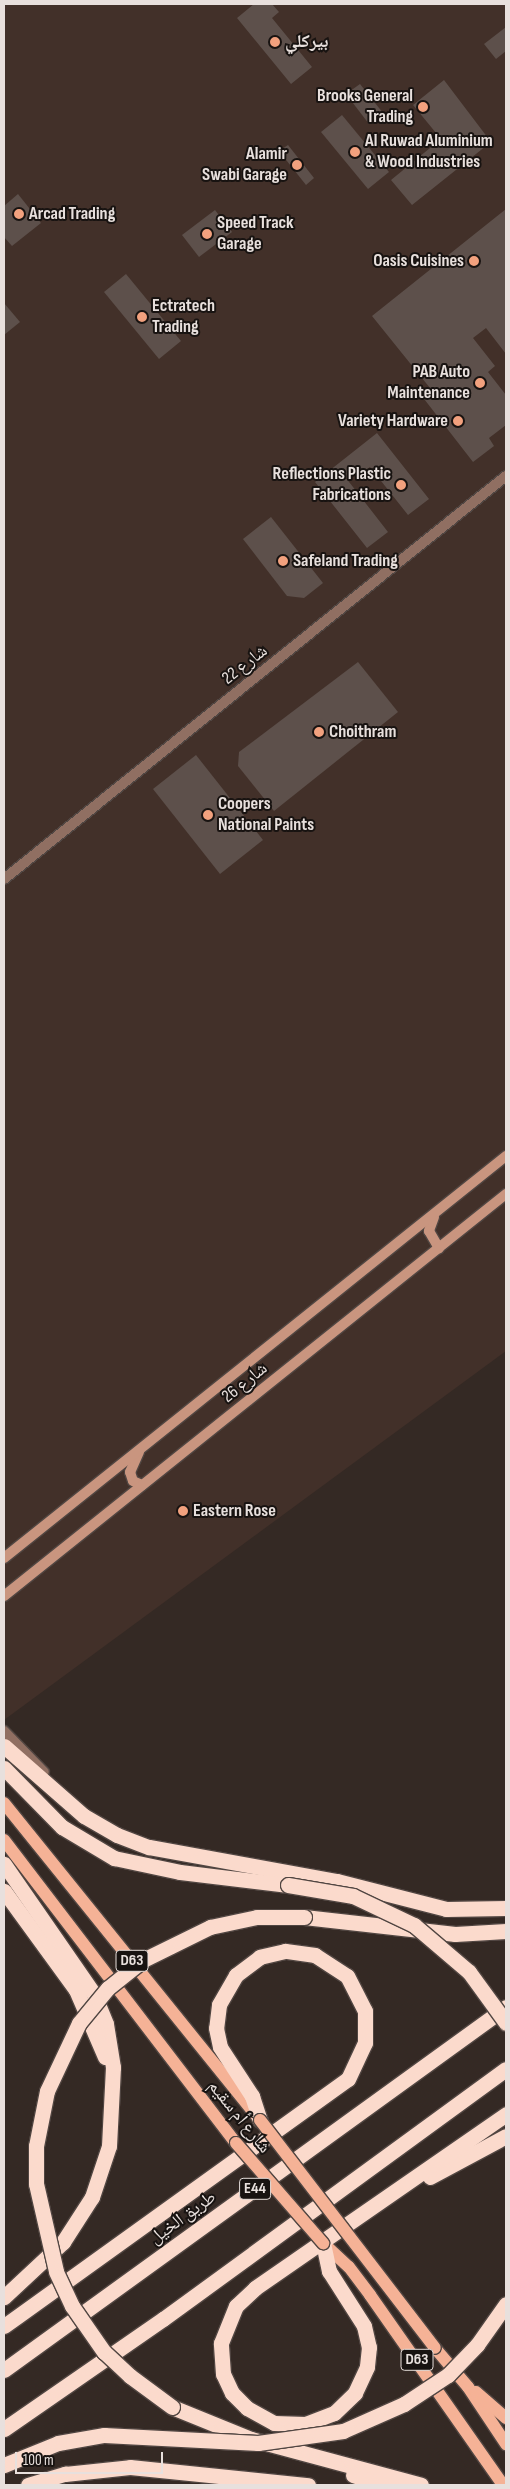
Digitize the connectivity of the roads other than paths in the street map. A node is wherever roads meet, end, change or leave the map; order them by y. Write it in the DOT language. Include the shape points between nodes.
graph roads {
  1 [pos="506,476"];
  2 [pos="4,879"];
  3 [pos="506,1156"];
  4 [pos="506,1194"];
  5 [pos="448,1204"];
  6 [pos="439,1248"];
  7 [pos="142,1447"];
  8 [pos="142,1485"];
  9 [pos="4,1558"];
  10 [pos="4,1596"];
  11 [pos="4,1731"];
  12 [pos="4,1746"];
  13 [pos="4,1768"];
  14 [pos="4,1803"];
  15 [pos="67,1803"];
  16 [pos="4,1840"];
  17 [pos="4,1864"];
  18 [pos="4,1891"];
  19 [pos="506,1908"];
  20 [pos="506,1930"];
  21 [pos="506,2007"];
  22 [pos="506,2024"];
  23 [pos="506,2069"];
  24 [pos="112,2094"];
  25 [pos="506,2114"];
  26 [pos="260,2120"];
  27 [pos="506,2136"];
  28 [pos="372,2206"];
  29 [pos="323,2243"];
  30 [pos="4,2297"];
  31 [pos="506,2304"];
  32 [pos="4,2326"];
  33 [pos="4,2370"];
  34 [pos="468,2387"];
  35 [pos="506,2418"];
  36 [pos="4,2429"];
  37 [pos="506,2444"];
  38 [pos="306,2454"];
  39 [pos="4,2464"];
  40 [pos="28,2485"];
  41 [pos="308,2485"];
  42 [pos="384,2485"];
  43 [pos="421,2485"];
  44 [pos="503,2485"];
  1 -- 2 [label="street, شارع 22"];
  3 -- 5 [label="main road, شارع 26"];
  4 -- 6 [label="main road, شارع 26"];
  5 -- 6 [label="main road" via="429,1227"];
  5 -- 7 [label="main road, شارع 26"];
  6 -- 8 [label="main road, شارع 26"];
  7 -- 8 [label="main road" via="130,1472 133,1481"];
  7 -- 9 [label="main road, شارع 26"];
  8 -- 10 [label="main road, شارع 26"];
  11 -- 15 [label="street"];
  12 -- 15 [label="highway"];
  13 -- 22 [label="highway, bridge" via="62,1827 114,1858 196,1875 358,1897 414,1924 469,1972"];
  14 -- 26 [label="main road, شارع أم سقيم / D63"];
  15 -- 19 [label="highway" via="117,1835 163,1851 337,1881 432,1907 467,1911"];
  16 -- 29 [label="main road, شارع أم سقيم / D63, bridge" via="236,2144"];
  17 -- 24 [label="highway" via="68,1954 97,2002 110,2038"];
  18 -- 24 [label="highway" via="83,2002 103,2050"];
  20 -- 38 [label="highway, bridge" via="455,1934 304,1917 257,1917 218,1925 182,1938 143,1960 108,1988 80,2023 47,2090 38,2127 36,2184 56,2272 72,2306 104,2352 172,2407 242,2436"];
  21 -- 33 [label="highway, طريق الخيل / E44"];
  23 -- 36 [label="highway" via="163,2319"];
  24 -- 30 [label="highway" via="105,2164 84,2214 63,2242"];
  25 -- 28 [label="highway"];
  26 -- 32 [label="highway" via="252,2096 220,2047 216,2028 219,2005 236,1975 260,1957 285,1951 315,1955 341,1969 362,2001 367,2022 365,2043 348,2079"];
  26 -- 34 [label="main road, شارع أم سقيم / D63, bridge"];
  27 -- 28 [label="highway"];
  28 -- 29 [label="highway" via="256,2288 229,2318 220,2353 227,2384 247,2408 274,2423 306,2424 334,2413 355,2394 367,2367 369,2347 364,2326 329,2271"];
  29 -- 44 [label="main road, شارع أم سقيم / D63" via="349,2267 370,2295"];
  31 -- 39 [label="highway, bridge" via="477,2345 448,2375 404,2404 343,2431 258,2443 104,2435 52,2445"];
  34 -- 35 [label="main road"];
  34 -- 37 [label="main road, شارع أم سقيم / D63"];
  38 -- 42 [label="highway"];
  38 -- 43 [label="highway"];
  40 -- 41 [label="highway" via="73,2472 130,2467"];
}
